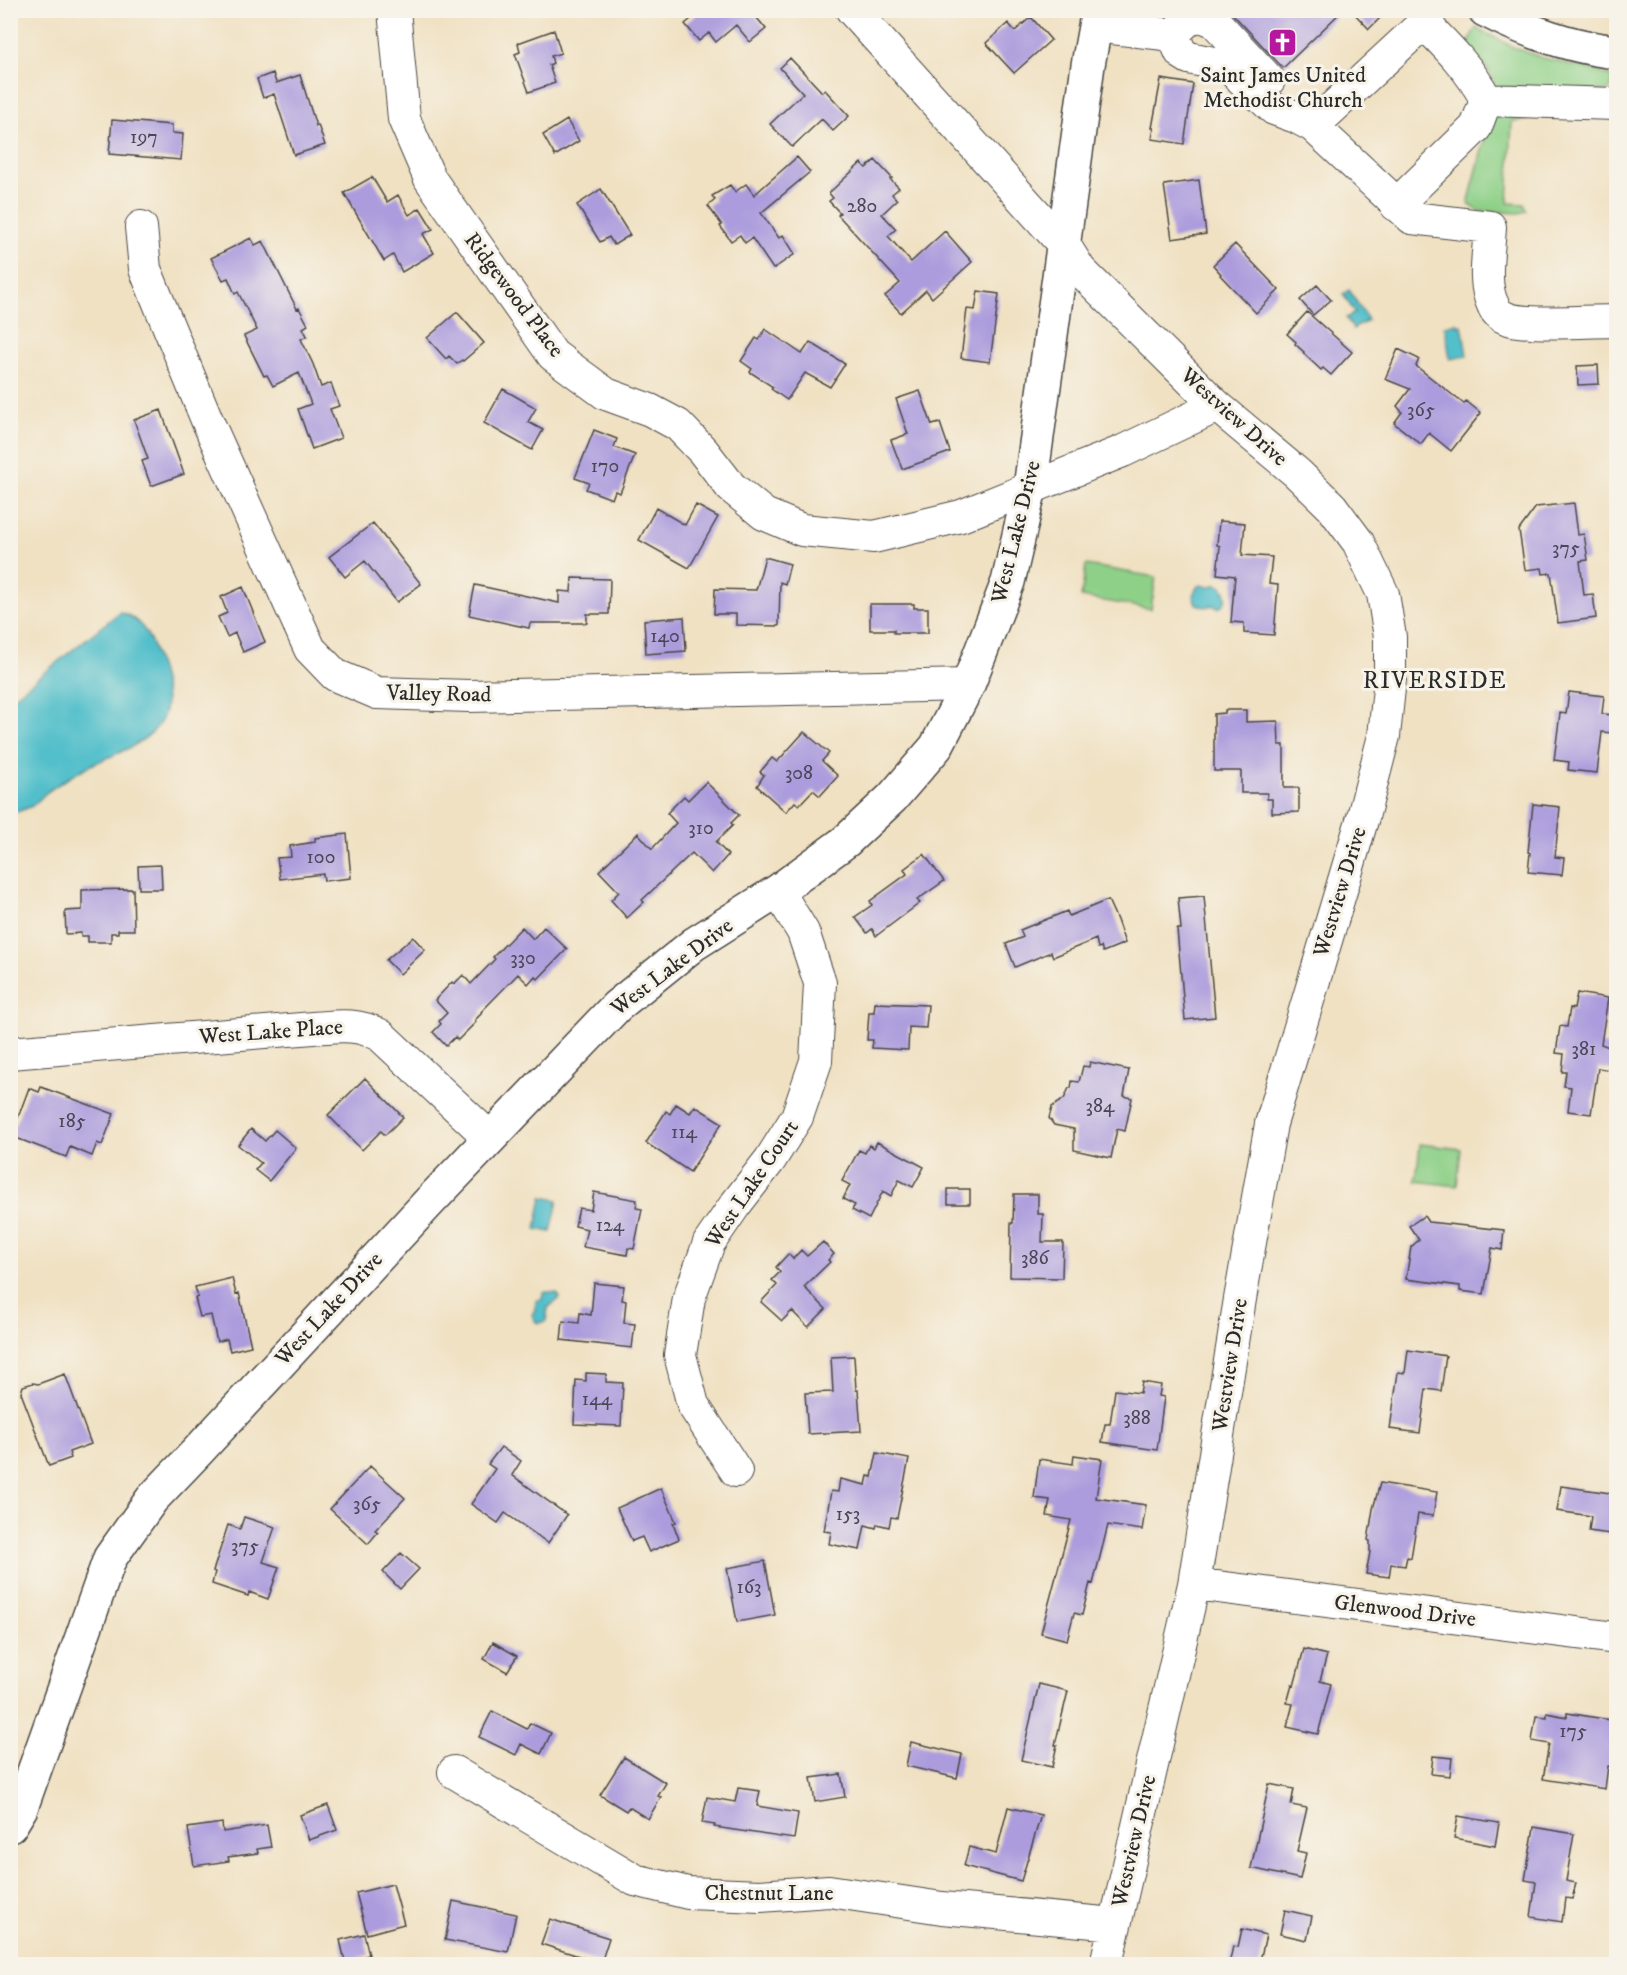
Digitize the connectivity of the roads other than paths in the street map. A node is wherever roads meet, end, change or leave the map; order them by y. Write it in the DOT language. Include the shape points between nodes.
graph roads {
  1 [pos="394,10"];
  2 [pos="852,10"];
  3 [pos="1485,10"];
  4 [pos="1428,17"];
  5 [pos="1096,18"];
  6 [pos="1617,52"];
  7 [pos="1486,100"];
  8 [pos="1617,104"];
  9 [pos="1305,122"];
  10 [pos="1396,205"];
  11 [pos="141,227"];
  12 [pos="1065,246"];
  13 [pos="1617,321"];
  14 [pos="1217,406"];
  15 [pos="1030,488"];
  16 [pos="968,685"];
  17 [pos="778,891"];
  18 [pos="10,1053"];
  19 [pos="490,1138"];
  20 [pos="736,1471"];
  21 [pos="1194,1584"];
  22 [pos="1617,1638"];
  23 [pos="454,1772"];
  24 [pos="10,1826"];
  25 [pos="1115,1924"];
  26 [pos="1106,1965"];
  1 -- 15 [label="street, Ridgewood Place" via="404,119 430,179 553,355 606,394 678,425 731,487 764,514 802,530 874,537 961,516"];
  2 -- 12 [label="street, Westview Drive"];
  3 -- 6 [label="main road" via="1546,37"];
  4 -- 7 [label="street"];
  4 -- 9 [label="street"];
  5 -- 9 [label="street" via="1173,35 1180,53 1223,65 1274,109"];
  5 -- 12 [label="main road, West Lake Drive"];
  7 -- 8 [label="street"];
  7 -- 10 [label="street" via="1476,127"];
  9 -- 10 [label="street"];
  10 -- 13 [label="street" via="1412,218 1490,227 1490,296 1497,313 1507,319"];
  11 -- 16 [label="street, Valley Road" via="145,269 207,420 310,649 335,675 377,693 470,696"];
  12 -- 14 [label="street, Westview Drive" via="1080,270"];
  12 -- 15 [label="main road, West Lake Drive"];
  14 -- 15 [label="street, Ridgewood Place" via="1123,451"];
  14 -- 21 [label="street, Westview Drive" via="1297,473 1332,507 1358,542 1383,594 1390,637 1390,679 1384,736 1363,817 1271,1124"];
  15 -- 16 [label="main road, West Lake Drive" via="1008,582"];
  16 -- 17 [label="main road, West Lake Drive" via="936,747 891,798 846,841"];
  17 -- 19 [label="main road, West Lake Drive" via="694,944 616,1006"];
  17 -- 20 [label="street, West Lake Court" via="803,932 820,983 816,1061 797,1117 709,1243 689,1298 680,1355 693,1406"];
  18 -- 19 [label="street, West Lake Place" via="313,1028 366,1028 380,1035"];
  19 -- 24 [label="main road, West Lake Drive" via="152,1499 110,1558 21,1808"];
  21 -- 22 [label="street, Glenwood Drive"];
  21 -- 25 [label="street, Westview Drive"];
  23 -- 25 [label="street, Chestnut Lane" via="635,1880 688,1893 760,1896 830,1892 942,1908"];
  25 -- 26 [label="street, Westview Drive"];
}
